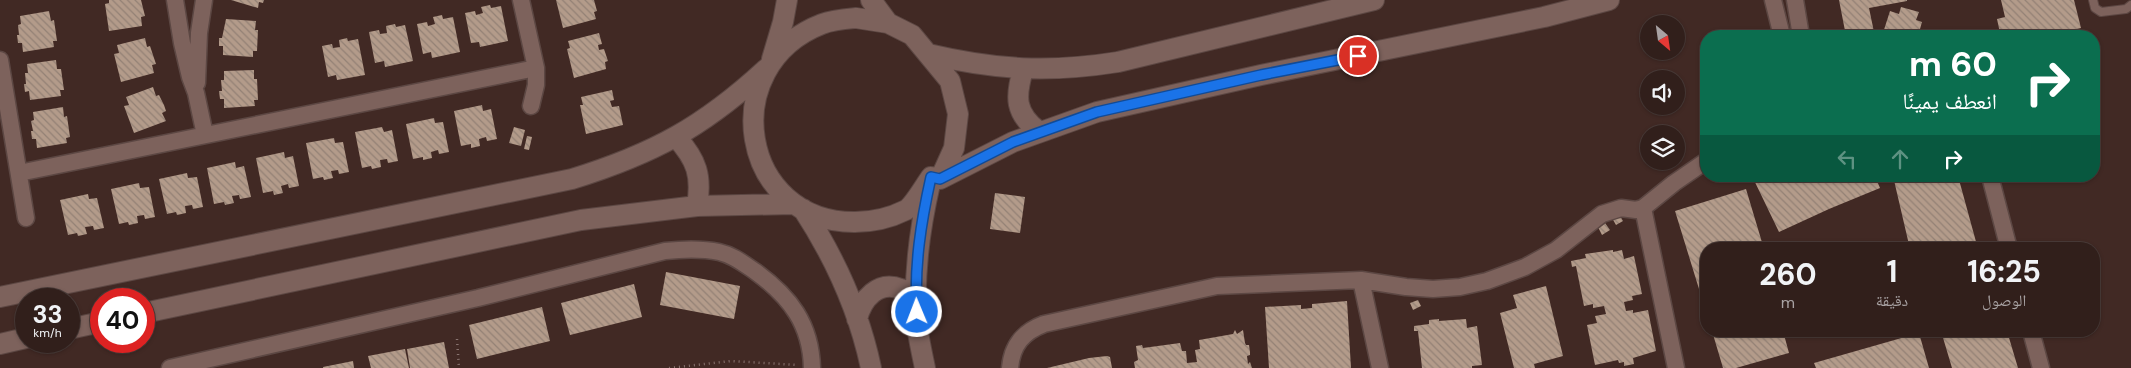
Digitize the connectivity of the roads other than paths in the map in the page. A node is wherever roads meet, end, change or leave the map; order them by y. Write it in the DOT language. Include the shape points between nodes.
graph roads {
  1 [pos="175,0"];
  2 [pos="204,0"];
  3 [pos="521,0"];
  4 [pos="787,0"];
  5 [pos="871,0"];
  6 [pos="1374,0"];
  7 [pos="1609,0"];
  8 [pos="1773,0"];
  9 [pos="1796,0"];
  10 [pos="2093,0"];
  11 [pos="2131,5"];
  12 [pos="888,23"];
  13 [pos="1780,30"];
  14 [pos="1800,30"];
  15 [pos="928,54"];
  16 [pos="0,60"];
  17 [pos="769,65"];
  18 [pos="536,68"];
  19 [pos="1023,70"];
  20 [pos="196,92"];
  21 [pos="531,106"];
  22 [pos="1038,132"];
  23 [pos="204,135"];
  24 [pos="676,138"];
  25 [pos="1700,165"];
  26 [pos="19,173"];
  27 [pos="936,178"];
  28 [pos="1992,182"];
  29 [pos="698,206"];
  30 [pos="799,206"];
  31 [pos="1643,208"];
  32 [pos="26,218"];
  33 [pos="2007,242"];
  34 [pos="1361,280"];
  35 [pos="916,296"];
  36 [pos="0,297"];
  37 [pos="155,311"];
  38 [pos="857,319"];
  39 [pos="2033,337"];
  40 [pos="15,341"];
  41 [pos="0,344"];
  42 [pos="812,367"];
  43 [pos="170,368"];
  44 [pos="871,368"];
  45 [pos="925,368"];
  46 [pos="1010,368"];
  47 [pos="1380,368"];
  48 [pos="1676,368"];
  49 [pos="2041,368"];
  1 -- 20 [label="street" via="182,43"];
  2 -- 20 [label="street"];
  3 -- 18 [label="street"];
  4 -- 17 [label="street"];
  5 -- 12 [label="street"];
  6 -- 19 [label="street" via="1118,62 1054,70"];
  7 -- 22 [label="street" via="1544,17 1137,102"];
  8 -- 13 [label="street"];
  9 -- 14 [label="street"];
  10 -- 11 [label="lane" via="2095,8 2101,12 2126,9"];
  12 -- 15 [label="street" via="912,35"];
  12 -- 17 [label="street" via="856,18 824,23 794,38"];
  15 -- 19 [label="street" via="983,66"];
  15 -- 27 [label="street" via="950,81 958,114 954,148"];
  16 -- 26 [label="street"];
  17 -- 24 [label="street" via="723,106"];
  17 -- 30 [label="street" via="755,97 752,127 756,146 773,183"];
  18 -- 21 [label="street"];
  18 -- 23 [label="street"];
  19 -- 22 [label="street" via="1017,90 1018,102 1022,114"];
  20 -- 23 [label="street"];
  22 -- 27 [label="street"];
  23 -- 26 [label="street"];
  24 -- 29 [label="street" via="689,151 697,169"];
  24 -- 36 [label="street" via="643,154 572,179"];
  25 -- 31 [label="street"];
  26 -- 32 [label="street"];
  27 -- 30 [label="street" via="907,209 874,222 837,222"];
  27 -- 35 [label="street" via="920,236"];
  28 -- 33 [label="street"];
  29 -- 30 [label="street"];
  29 -- 37 [label="street" via="581,220"];
  30 -- 38 [label="street" via="834,262"];
  31 -- 34 [label="street" via="1621,208 1602,214 1556,250 1525,267 1486,281 1434,289"];
  31 -- 48 [label="street"];
  34 -- 46 [label="street" via="1217,286 1044,324 1020,338 1013,350"];
  34 -- 47 [label="street"];
  35 -- 38 [label="street" via="889,287 877,290 860,307"];
  35 -- 45 [label="street" via="917,327"];
  38 -- 44 [label="street"];
  39 -- 49 [label="street"];
  40 -- 41 [label="street"];
  42 -- 43 [label="street" via="812,351 805,327 790,302 773,284 738,259 694,248 665,251 478,298"];
}
